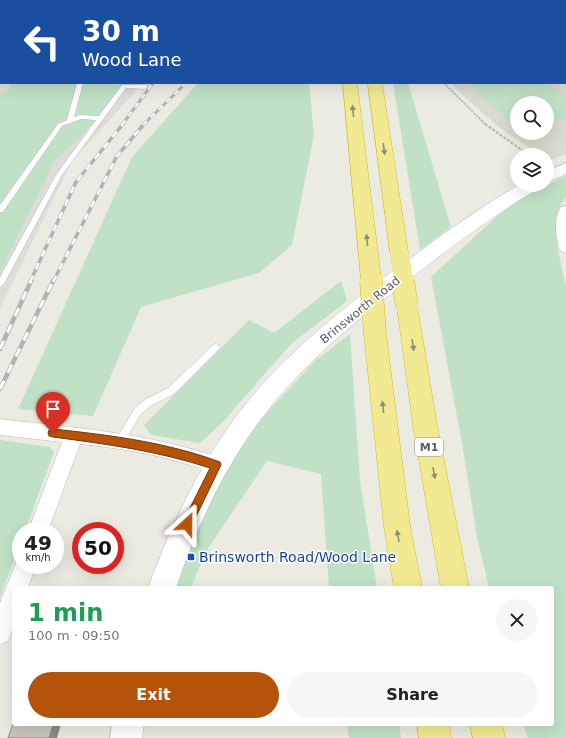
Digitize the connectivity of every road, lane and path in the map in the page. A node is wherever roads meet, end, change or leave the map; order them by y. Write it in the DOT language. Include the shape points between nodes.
graph roads {
  1 [pos="80,84"];
  2 [pos="350,84"];
  3 [pos="375,84"];
  4 [pos="445,84"];
  5 [pos="145,87"];
  6 [pos="101,118"];
  7 [pos="70,121"];
  8 [pos="520,148"];
  9 [pos="566,168"];
  10 [pos="554,174"];
  11 [pos="520,192"];
  12 [pos="0,210"];
  13 [pos="566,210"];
  14 [pos="566,248"];
  15 [pos="0,284"];
  16 [pos="216,347"];
  17 [pos="0,427"];
  18 [pos="74,435"];
  19 [pos="120,441"];
  20 [pos="216,465"];
  21 [pos="41,522"];
  22 [pos="22,574"];
  23 [pos="18,586"];
  24 [pos="163,586"];
  25 [pos="408,586"];
  26 [pos="456,586"];
  27 [pos="12,600"];
  28 [pos="0,633"];
  29 [pos="128,726"];
  30 [pos="433,726"];
  31 [pos="486,726"];
  32 [pos="126,738"];
  33 [pos="435,738"];
  34 [pos="489,738"];
  1 -- 7 [label="lane"];
  25 -- 2 [label="highway, one-way, bridge" via="397,526"];
  3 -- 26 [label="highway, M1, one-way, bridge" via="425,425"];
  4 -- 8 [label="path" via="491,129"];
  5 -- 6 [label="lane" via="124,86"];
  6 -- 7 [label="lane" via="80,117"];
  6 -- 15 [label="lane" via="59,175"];
  7 -- 12 [label="lane" via="60,126"];
  9 -- 10 [label="main road"];
  11 -- 20 [label="main road, Brinsworth Road" via="491,209 350,315 309,351 251,414"];
  13 -- 14 [label="street" via="562,217"];
  16 -- 19 [label="lane" via="171,391 138,411"];
  17 -- 18 [label="street"];
  18 -- 19 [label="street"];
  18 -- 21 [label="street"];
  19 -- 20 [label="street" via="181,454"];
  20 -- 24 [label="main road, Brinsworth Road" via="193,509"];
  22 -- 23 [label="street"];
  27 -- 28 [label="street"];
  29 -- 32 [label="main road"];
  30 -- 33 [label="highway"];
  31 -- 34 [label="highway"];
}
